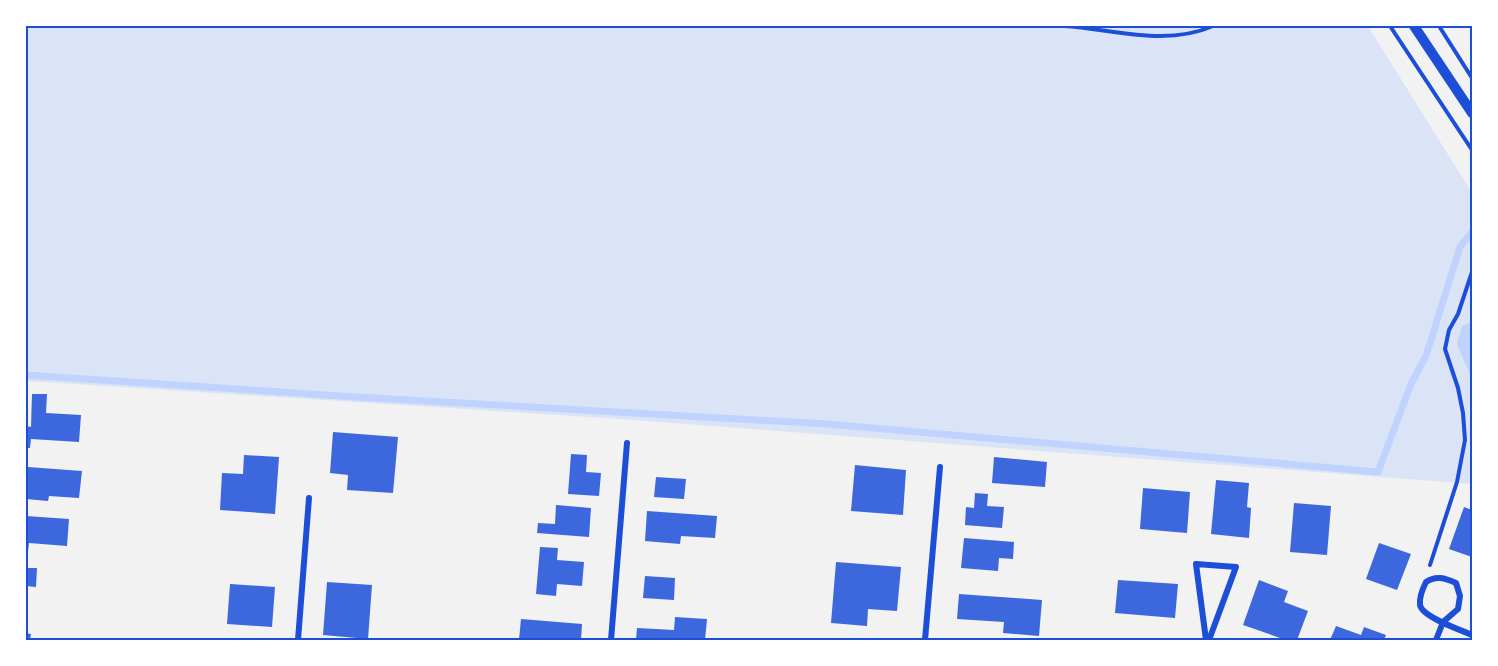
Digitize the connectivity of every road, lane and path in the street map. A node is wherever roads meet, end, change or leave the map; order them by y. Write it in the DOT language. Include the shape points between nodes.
graph roads {
  1 [pos="1064,26"];
  2 [pos="1213,26"];
  3 [pos="1390,26"];
  4 [pos="1414,26"];
  5 [pos="1439,26"];
  6 [pos="1473,78"];
  7 [pos="1473,112"];
  8 [pos="1473,150"];
  9 [pos="1473,272"];
  10 [pos="627,443"];
  11 [pos="940,467"];
  12 [pos="309,498"];
  13 [pos="1431,578"];
  14 [pos="1443,622"];
  15 [pos="1473,635"];
  16 [pos="298,640"];
  17 [pos="611,640"];
  18 [pos="925,640"];
  19 [pos="1208,640"];
  20 [pos="1436,640"];
  1 -- 2 [label="path" via="1158,36"];
  3 -- 8 [label="path"];
  4 -- 7 [label="street"];
  5 -- 6 [label="path"];
  9 -- 13 [label="path" via="1445,349 1458,388 1465,440 1457,482 1430,563"];
  10 -- 17 [label="street"];
  11 -- 18 [label="street"];
  12 -- 16 [label="street"];
  13 -- 14 [label="street" via="1422,590 1420,604 1429,615"];
  13 -- 14 [label="street" via="1456,584 1460,596 1458,609"];
  14 -- 15 [label="street"];
  14 -- 20 [label="street"];
  19 -- 19 [label="street" via="1236,567 1196,564"];
}
